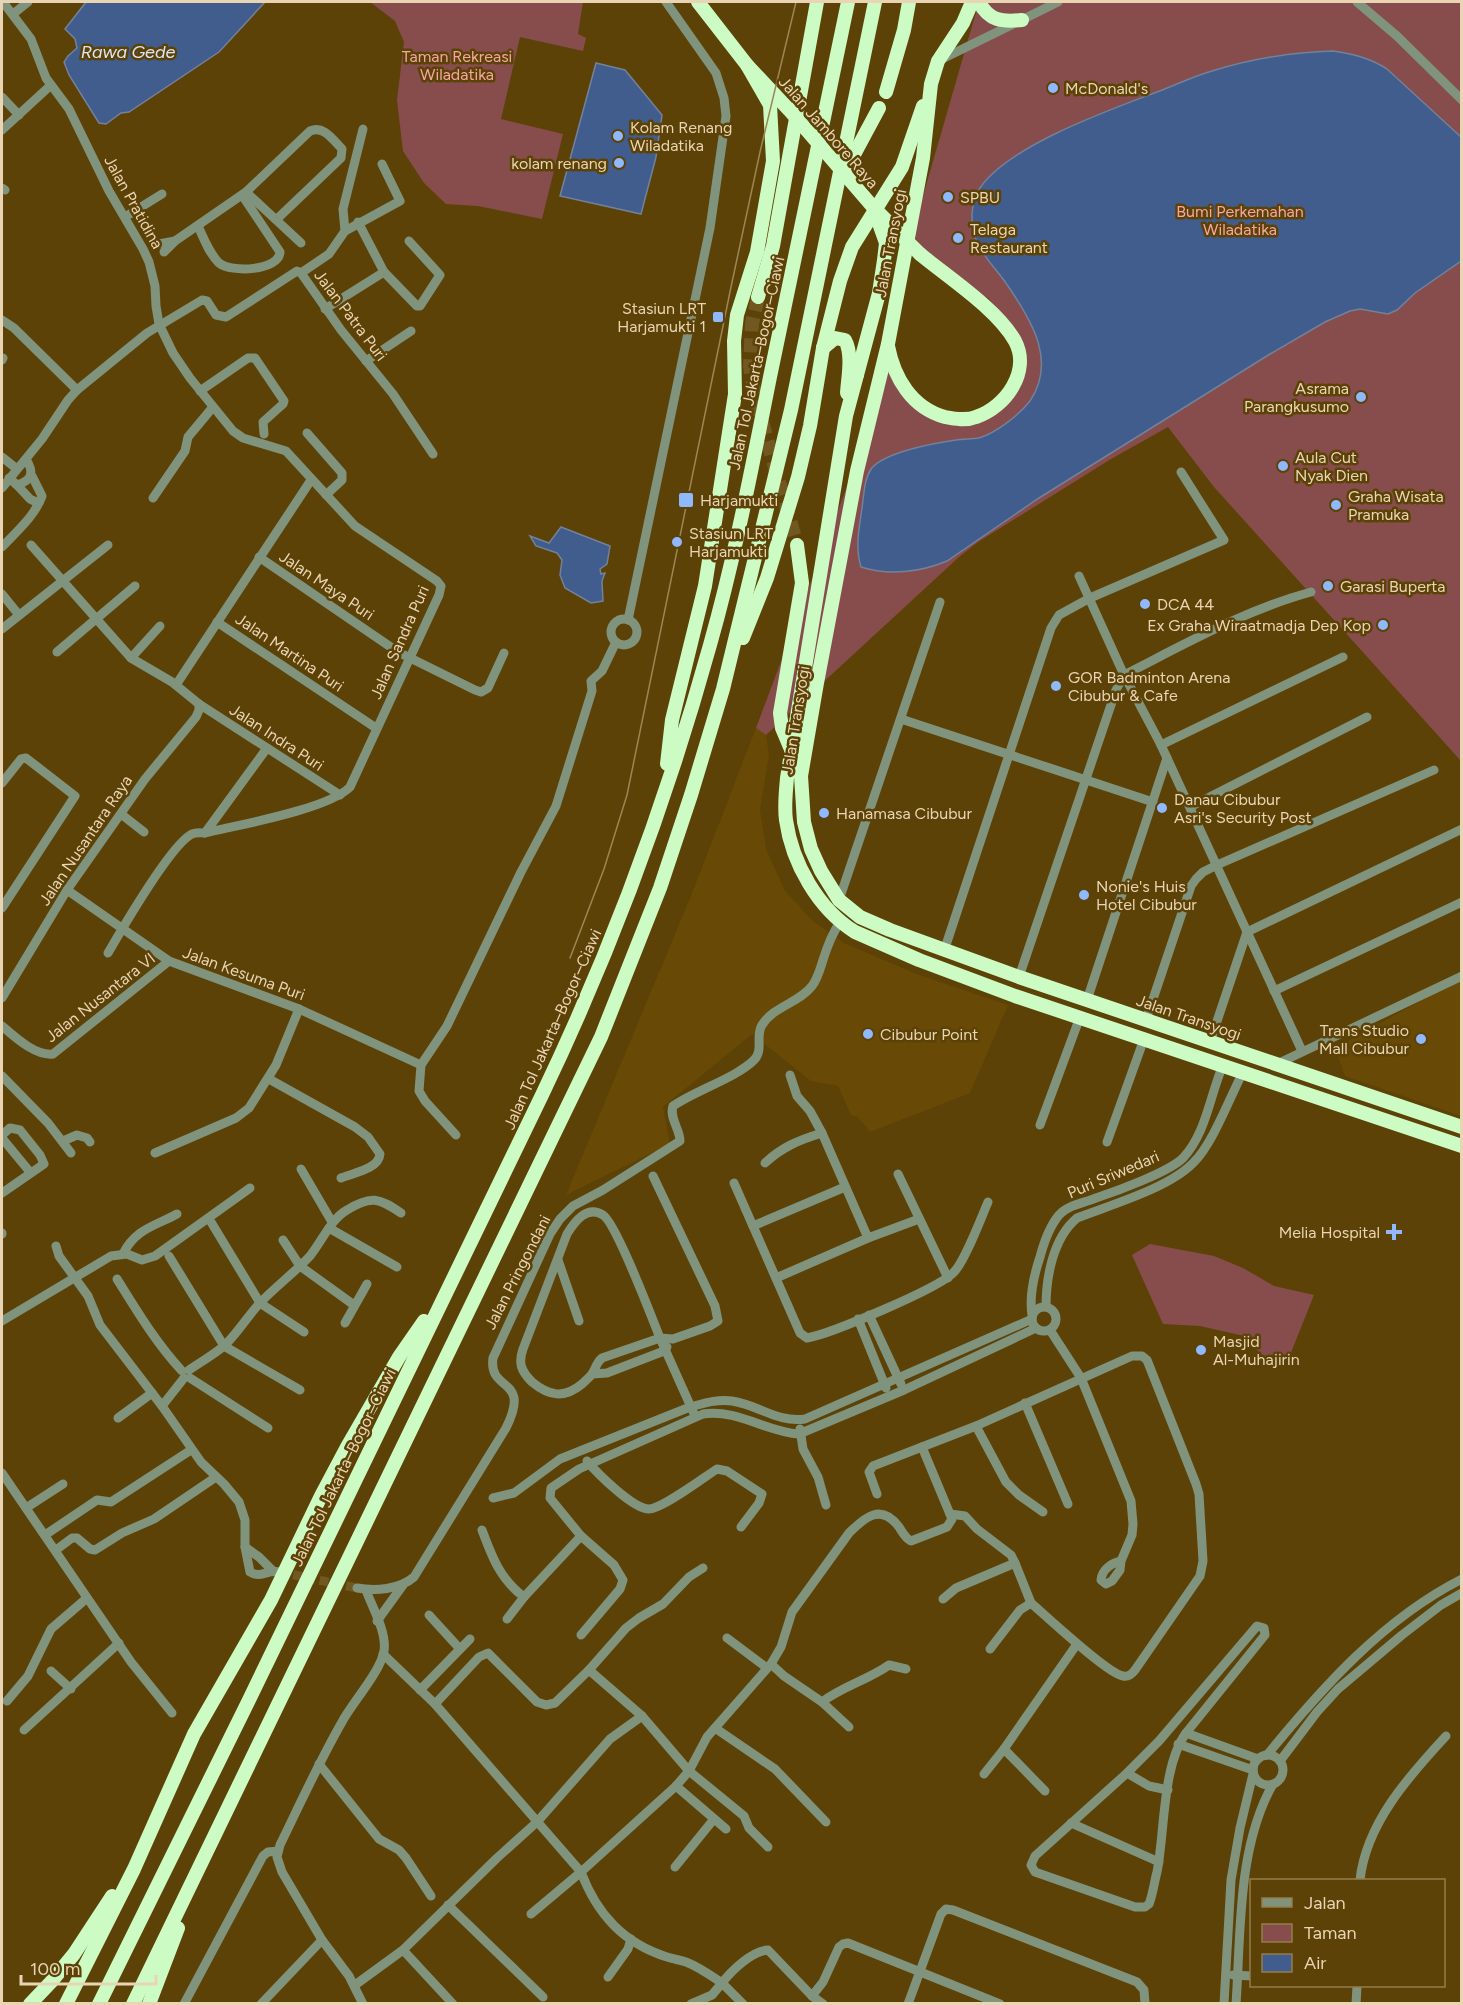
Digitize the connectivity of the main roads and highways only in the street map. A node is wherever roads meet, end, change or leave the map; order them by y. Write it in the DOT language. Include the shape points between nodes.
graph roads {
  1 [pos="698,2"];
  2 [pos="817,2"];
  3 [pos="848,2"];
  4 [pos="875,2"];
  5 [pos="909,2"];
  6 [pos="972,2"];
  7 [pos="980,2"];
  8 [pos="1022,20"];
  9 [pos="747,65"];
  10 [pos="931,84"];
  11 [pos="886,92"];
  12 [pos="879,108"];
  13 [pos="834,192"];
  14 [pos="873,207"];
  15 [pos="758,297"];
  16 [pos="888,344"];
  17 [pos="823,348"];
  18 [pos="846,416"];
  19 [pos="797,545"];
  20 [pos="813,626"];
  21 [pos="827,628"];
  22 [pos="723,689"];
  23 [pos="790,749"];
  24 [pos="663,796"];
  25 [pos="1065,992"];
  26 [pos="1058,1010"];
  27 [pos="1440,1119"];
  28 [pos="1461,1127"];
  29 [pos="1435,1137"];
  30 [pos="1461,1146"];
  31 [pos="450,1283"];
  32 [pos="134,1869"];
  33 [pos="197,1872"];
  34 [pos="30,2004"];
  35 [pos="66,2004"];
  36 [pos="99,2004"];
  37 [pos="133,2004"];
  38 [pos="149,2004"];
  1 -- 9 [label="highway, Jalan Jambore Raya"];
  2 -- 15 [label="highway" via="773,246"];
  3 -- 24 [label="highway, Jalan Tol Jakarta–Bogor–Ciawi" via="724,593"];
  4 -- 13 [label="highway"];
  5 -- 11 [label="highway"];
  6 -- 10 [label="highway, Jalan Transyogi" via="938,61"];
  7 -- 8 [label="highway" via="994,19"];
  9 -- 14 [label="highway, Jalan Jambore Raya, bridge"];
  9 -- 24 [label="highway" via="770,105 773,161 757,252 737,315 735,394 705,586 672,720"];
  10 -- 16 [label="highway, Jalan Transyogi" via="923,158"];
  10 -- 17 [label="highway" via="902,167 852,247"];
  12 -- 13 [label="highway"];
  13 -- 22 [label="highway" via="791,410"];
  14 -- 16 [label="highway, Jalan Jambore Raya, bridge" via="920,254 996,316 1014,340 1020,356 1018,375 1006,397 986,413 975,418 952,418 928,410 910,396 896,373"];
  14 -- 18 [label="highway, Jalan Transyogi, bridge" via="886,243 884,260"];
  16 -- 21 [label="highway, Jalan Transyogi" via="856,471"];
  17 -- 18 [label="highway" via="835,338 848,344"];
  17 -- 22 [label="highway" via="798,477 767,578"];
  18 -- 20 [label="highway, Jalan Transyogi"];
  19 -- 23 [label="highway" via="801,583 780,713"];
  20 -- 21 [label="highway"];
  20 -- 23 [label="highway, Jalan Transyogi"];
  21 -- 25 [label="highway, Jalan Transyogi" via="801,776 802,800 811,849 839,900 860,917 944,951"];
  22 -- 33 [label="highway" via="660,888 601,1037"];
  23 -- 26 [label="highway, Jalan Transyogi" via="786,802 790,837 808,881 840,922 910,956"];
  24 -- 31 [label="highway, Jalan Tol Jakarta–Bogor–Ciawi" via="617,926 580,1014"];
  25 -- 26 [label="highway"];
  25 -- 27 [label="highway, Jalan Transyogi"];
  26 -- 29 [label="highway, Jalan Transyogi"];
  27 -- 28 [label="highway, Jalan Transyogi"];
  27 -- 29 [label="highway"];
  29 -- 30 [label="highway, Jalan Transyogi"];
  31 -- 32 [label="highway" via="399,1357 321,1496 271,1600 194,1734"];
  31 -- 36 [label="highway, Jalan Tol Jakarta–Bogor–Ciawi"];
  32 -- 34 [label="highway" via="74,1954"];
  32 -- 35 [label="highway"];
  33 -- 37 [label="highway"];
  33 -- 38 [label="highway"];
}
